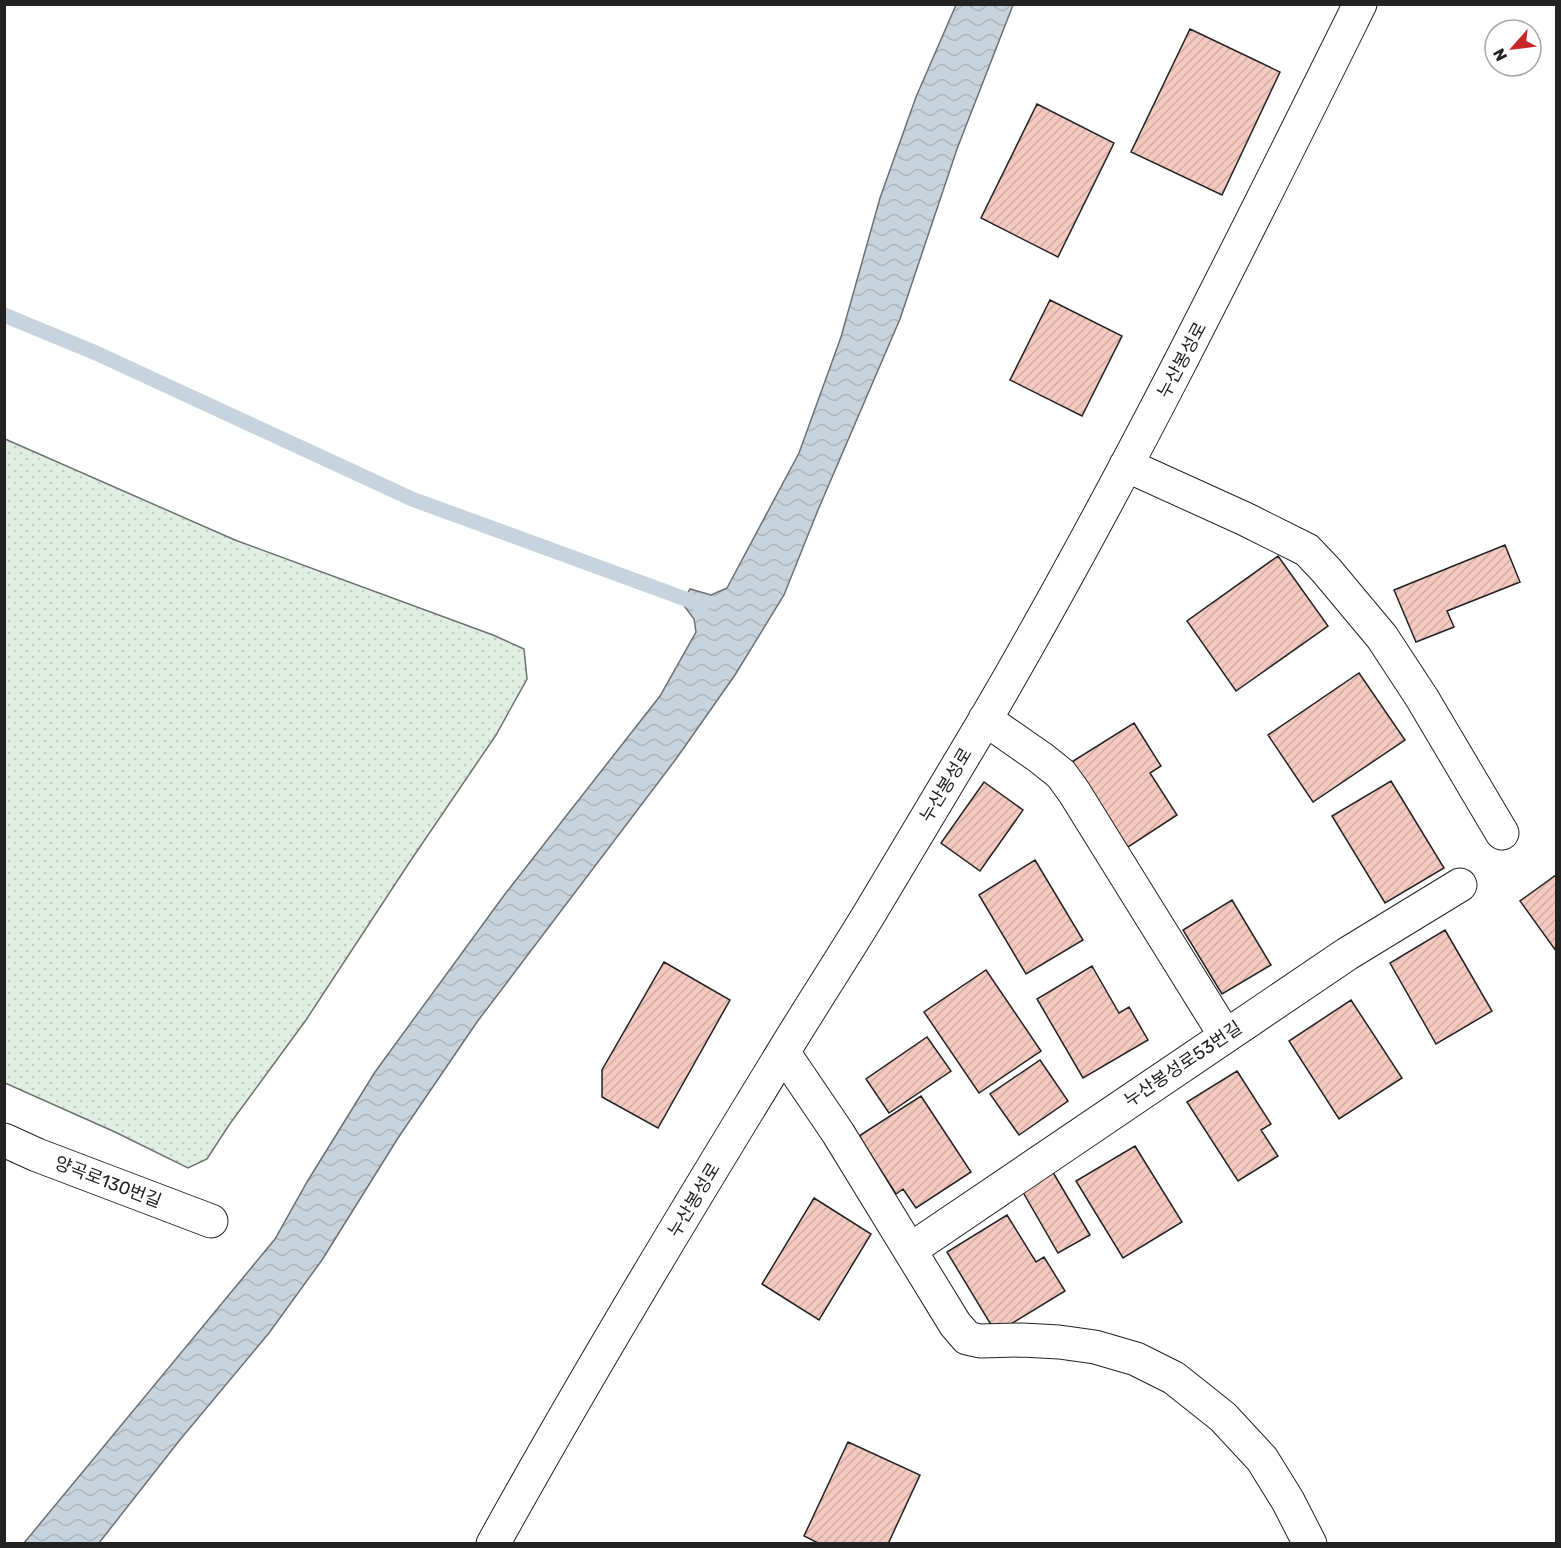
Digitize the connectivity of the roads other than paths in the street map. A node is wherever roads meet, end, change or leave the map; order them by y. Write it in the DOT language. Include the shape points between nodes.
graph roads {
  1 [pos="1360,4"];
  2 [pos="1126,465"];
  3 [pos="986,719"];
  4 [pos="1502,833"];
  5 [pos="1460,885"];
  6 [pos="1225,1035"];
  7 [pos="783,1052"];
  8 [pos="4,1140"];
  9 [pos="211,1221"];
  10 [pos="910,1250"];
  11 [pos="493,1544"];
  12 [pos="1310,1544"];
  1 -- 2 [label="street, 누산봉성로" via="1204,318"];
  2 -- 3 [label="street, 누산봉성로"];
  2 -- 4 [label="street" via="1307,550 1382,637"];
  3 -- 6 [label="street" via="1061,774"];
  3 -- 7 [label="street, 누산봉성로"];
  5 -- 6 [label="street, 누산봉성로53번길"];
  6 -- 10 [label="street, 누산봉성로53번길"];
  7 -- 10 [label="street"];
  7 -- 11 [label="street, 누산봉성로"];
  8 -- 9 [label="street, 양곡로130번길"];
  10 -- 12 [label="street" via="967,1338 1095,1347 1136,1359 1174,1378 1223,1416 1262,1459"];
}
